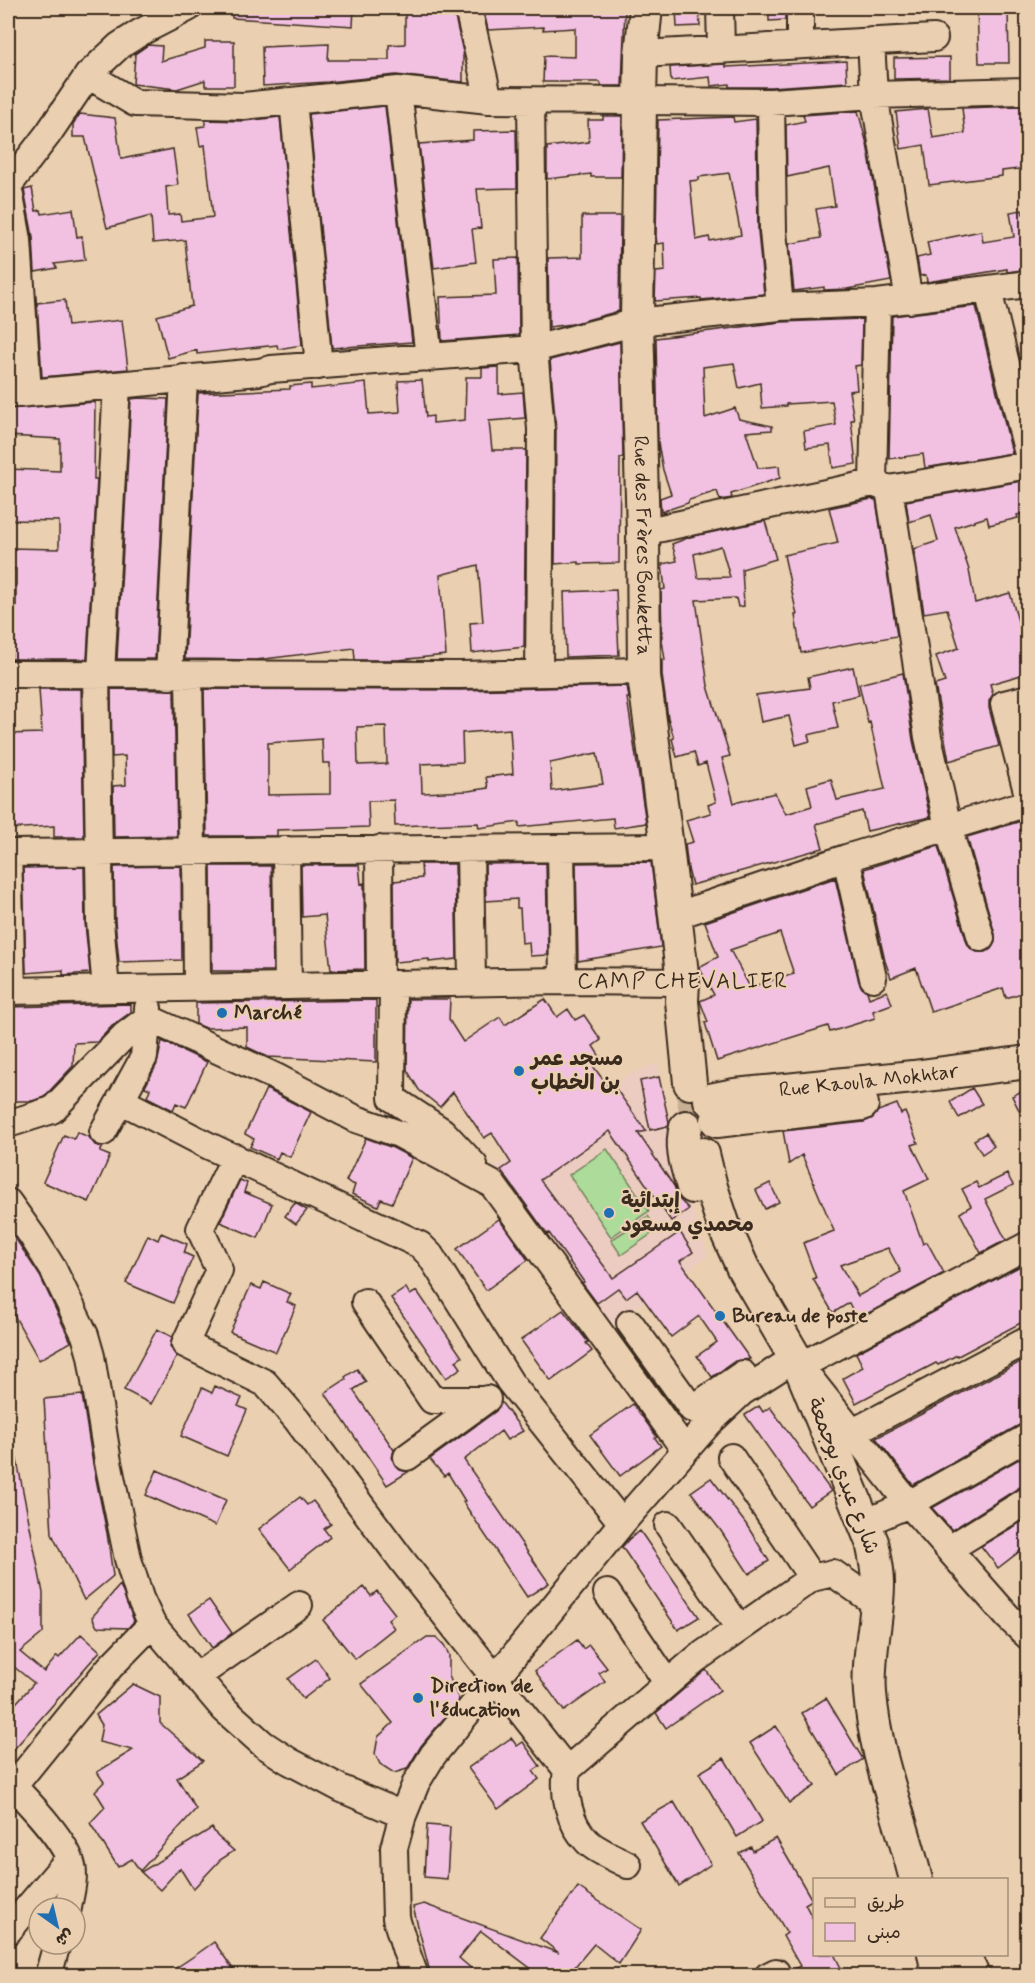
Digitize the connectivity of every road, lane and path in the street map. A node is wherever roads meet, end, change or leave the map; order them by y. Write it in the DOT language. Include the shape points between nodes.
graph roads {
  1 [pos="188,8"];
  2 [pos="468,8"];
  3 [pos="646,8"];
  4 [pos="720,8"];
  5 [pos="800,8"];
  6 [pos="934,38"];
  7 [pos="871,41"];
  8 [pos="800,45"];
  9 [pos="721,49"];
  10 [pos="641,54"];
  11 [pos="88,75"];
  12 [pos="398,90"];
  13 [pos="1028,91"];
  14 [pos="874,95"];
  15 [pos="489,100"];
  16 [pos="293,101"];
  17 [pos="531,101"];
  18 [pos="640,102"];
  19 [pos="771,102"];
  20 [pos="9,176"];
  21 [pos="1028,284"];
  22 [pos="988,290"];
  23 [pos="909,300"];
  24 [pos="877,303"];
  25 [pos="780,307"];
  26 [pos="637,322"];
  27 [pos="534,349"];
  28 [pos="429,358"];
  29 [pos="319,366"];
  30 [pos="184,378"];
  31 [pos="117,385"];
  32 [pos="18,393"];
  33 [pos="1028,454"];
  34 [pos="1028,465"];
  35 [pos="881,486"];
  36 [pos="643,532"];
  37 [pos="644,670"];
  38 [pos="99,673"];
  39 [pos="539,673"];
  40 [pos="8,674"];
  41 [pos="179,676"];
  42 [pos="1028,698"];
  43 [pos="1028,795"];
  44 [pos="1028,803"];
  45 [pos="948,826"];
  46 [pos="667,847"];
  47 [pos="561,848"];
  48 [pos="379,849"];
  49 [pos="470,849"];
  50 [pos="194,850"];
  51 [pos="286,850"];
  52 [pos="99,852"];
  53 [pos="8,853"];
  54 [pos="846,858"];
  55 [pos="675,916"];
  56 [pos="981,938"];
  57 [pos="873,978"];
  58 [pos="563,981"];
  59 [pos="472,982"];
  60 [pos="683,982"];
  61 [pos="386,984"];
  62 [pos="288,986"];
  63 [pos="197,987"];
  64 [pos="148,988"];
  65 [pos="106,989"];
  66 [pos="10,991"];
  67 [pos="148,1018"];
  68 [pos="1028,1062"];
  69 [pos="1028,1078"];
  70 [pos="120,1100"];
  71 [pos="701,1110"];
  72 [pos="8,1124"];
  73 [pos="103,1132"];
  74 [pos="704,1154"];
  75 [pos="234,1157"];
  76 [pos="492,1184"];
  77 [pos="8,1202"];
  78 [pos="1028,1245"];
  79 [pos="365,1302"];
  80 [pos="630,1323"];
  81 [pos="1028,1340"];
  82 [pos="798,1362"];
  83 [pos="510,1382"];
  84 [pos="485,1400"];
  85 [pos="851,1432"];
  86 [pos="1028,1437"];
  87 [pos="685,1450"];
  88 [pos="731,1456"];
  89 [pos="407,1457"];
  90 [pos="1028,1500"];
  91 [pos="909,1504"];
  92 [pos="622,1523"];
  93 [pos="865,1523"];
  94 [pos="668,1525"];
  95 [pos="949,1549"];
  96 [pos="812,1578"];
  97 [pos="607,1593"];
  98 [pos="877,1604"];
  99 [pos="299,1605"];
  100 [pos="152,1624"];
  101 [pos="739,1628"];
  102 [pos="1028,1636"];
  103 [pos="196,1677"];
  104 [pos="495,1679"];
  105 [pos="667,1682"];
  106 [pos="567,1770"];
  107 [pos="9,1791"];
  108 [pos="403,1815"];
  109 [pos="907,1841"];
  110 [pos="69,1858"];
  111 [pos="628,1865"];
  112 [pos="916,1878"];
  113 [pos="925,1878"];
  114 [pos="69,1896"];
  115 [pos="8,1931"];
  116 [pos="54,1956"];
  117 [pos="934,1956"];
  118 [pos="965,1956"];
  119 [pos="48,1976"];
  120 [pos="416,1976"];
  121 [pos="939,1976"];
  122 [pos="973,1976"];
  1 -- 11 [label="street" via="119,46"];
  2 -- 15 [label="street"];
  3 -- 10 [label="main road, Rue des Frères Bouketta"];
  4 -- 9 [label="street"];
  5 -- 8 [label="street"];
  6 -- 7 [label="street"];
  7 -- 8 [label="street"];
  7 -- 14 [label="street"];
  8 -- 9 [label="street"];
  9 -- 10 [label="street"];
  10 -- 18 [label="main road, Rue des Frères Bouketta"];
  11 -- 16 [label="street" via="135,103 244,106"];
  11 -- 20 [label="street" via="48,134"];
  12 -- 15 [label="street"];
  12 -- 16 [label="street"];
  12 -- 28 [label="street"];
  13 -- 14 [label="street"];
  14 -- 19 [label="street"];
  14 -- 23 [label="street"];
  15 -- 17 [label="street"];
  16 -- 29 [label="street"];
  17 -- 18 [label="street"];
  17 -- 27 [label="street"];
  18 -- 19 [label="street"];
  18 -- 26 [label="main road, Rue des Frères Bouketta"];
  19 -- 25 [label="street" via="773,231"];
  20 -- 32 [label="street" via="18,240"];
  21 -- 22 [label="street"];
  22 -- 23 [label="street"];
  22 -- 33 [label="street"];
  23 -- 24 [label="street"];
  24 -- 25 [label="street"];
  24 -- 35 [label="street"];
  25 -- 26 [label="street"];
  26 -- 27 [label="street"];
  26 -- 36 [label="main road, Rue des Frères Bouketta"];
  27 -- 28 [label="street"];
  27 -- 39 [label="street" via="541,429"];
  28 -- 29 [label="street"];
  29 -- 30 [label="street"];
  30 -- 31 [label="street"];
  30 -- 41 [label="street"];
  31 -- 32 [label="street"];
  31 -- 38 [label="street"];
  34 -- 35 [label="street"];
  35 -- 36 [label="street"];
  35 -- 45 [label="street"];
  36 -- 37 [label="main road, Rue des Frères Bouketta"];
  37 -- 39 [label="street"];
  37 -- 46 [label="main road, Rue des Frères Bouketta"];
  38 -- 40 [label="street"];
  38 -- 41 [label="street"];
  38 -- 52 [label="street"];
  39 -- 41 [label="street"];
  41 -- 50 [label="street"];
  42 -- 43 [label="street" via="1004,704"];
  44 -- 45 [label="street"];
  45 -- 54 [label="street"];
  45 -- 56 [label="street"];
  46 -- 47 [label="street"];
  46 -- 55 [label="main road, Rue des Frères Bouketta"];
  47 -- 49 [label="street"];
  47 -- 58 [label="street"];
  48 -- 49 [label="street"];
  48 -- 51 [label="street"];
  48 -- 61 [label="street"];
  49 -- 59 [label="street"];
  50 -- 51 [label="street"];
  50 -- 52 [label="street"];
  50 -- 63 [label="street"];
  51 -- 62 [label="street"];
  52 -- 53 [label="street"];
  52 -- 65 [label="street"];
  53 -- 66 [label="street"];
  54 -- 55 [label="street"];
  54 -- 57 [label="street"];
  55 -- 60 [label="main road, Rue des Frères Bouketta"];
  58 -- 59 [label="street"];
  58 -- 60 [label="street"];
  59 -- 61 [label="street"];
  60 -- 71 [label="main road, Rue des Frères Bouketta" via="682,1001"];
  61 -- 62 [label="street"];
  61 -- 76 [label="street" via="392,1098 442,1131"];
  62 -- 63 [label="street"];
  63 -- 64 [label="street"];
  64 -- 65 [label="street"];
  64 -- 67 [label="street"];
  65 -- 66 [label="street"];
  67 -- 70 [label="street" via="144,1057"];
  67 -- 72 [label="street" via="124,1036 52,1110"];
  67 -- 76 [label="street" via="356,1119 399,1134"];
  68 -- 71 [label="main road, Rue Kaoula Mokhtar" via="735,1095"];
  69 -- 71 [label="main road, Rue Kaoula Mokhtar" via="913,1098"];
  70 -- 73 [label="street"];
  70 -- 75 [label="street"];
  71 -- 82 [label="main road, Rue des Frères Bouketta" via="682,1140 697,1200 719,1255 752,1314"];
  74 -- 82 [label="main road" via="724,1227 743,1268"];
  75 -- 83 [label="street" via="420,1245"];
  75 -- 104 [label="street" via="200,1229 219,1270 185,1344 264,1383 297,1420"];
  76 -- 87 [label="street"];
  77 -- 100 [label="street" via="49,1262 85,1335 128,1559"];
  78 -- 82 [label="street"];
  79 -- 84 [label="street" via="432,1400"];
  80 -- 82 [label="street" via="692,1409 767,1357"];
  81 -- 85 [label="street"];
  82 -- 85 [label="street"];
  82 -- 87 [label="street" via="742,1392"];
  82 -- 93 [label="main road, شارع عبدي بوجمعة"];
  83 -- 84 [label="street"];
  83 -- 92 [label="street"];
  84 -- 89 [label="street"];
  85 -- 91 [label="street"];
  86 -- 91 [label="street"];
  87 -- 92 [label="street"];
  88 -- 96 [label="street"];
  90 -- 95 [label="street"];
  91 -- 93 [label="street"];
  91 -- 95 [label="street"];
  92 -- 104 [label="street"];
  93 -- 98 [label="main road, شارع عبدي بوجمعة" via="877,1563"];
  94 -- 101 [label="street"];
  95 -- 102 [label="street"];
  96 -- 98 [label="street" via="833,1573"];
  96 -- 101 [label="street"];
  97 -- 105 [label="street"];
  98 -- 109 [label="main road, شارع عبدي بوجمعة" via="869,1671 871,1708"];
  99 -- 103 [label="street"];
  100 -- 103 [label="street"];
  100 -- 107 [label="street" via="110,1667"];
  101 -- 105 [label="street"];
  103 -- 108 [label="street" via="236,1720 270,1748 342,1789"];
  104 -- 106 [label="street"];
  104 -- 108 [label="street" via="433,1755"];
  105 -- 106 [label="street"];
  106 -- 111 [label="street" via="565,1796 587,1842"];
  107 -- 110 [label="street" via="44,1819"];
  108 -- 120 [label="street" via="394,1848 396,1918"];
  109 -- 112 [label="main road, شارع عبدي بوجمعة"];
  109 -- 113 [label="main road"];
  110 -- 114 [label="street"];
  110 -- 115 [label="street"];
  116 -- 119 [label="street"];
  117 -- 121 [label="main road"];
  118 -- 122 [label="main road"];
}
